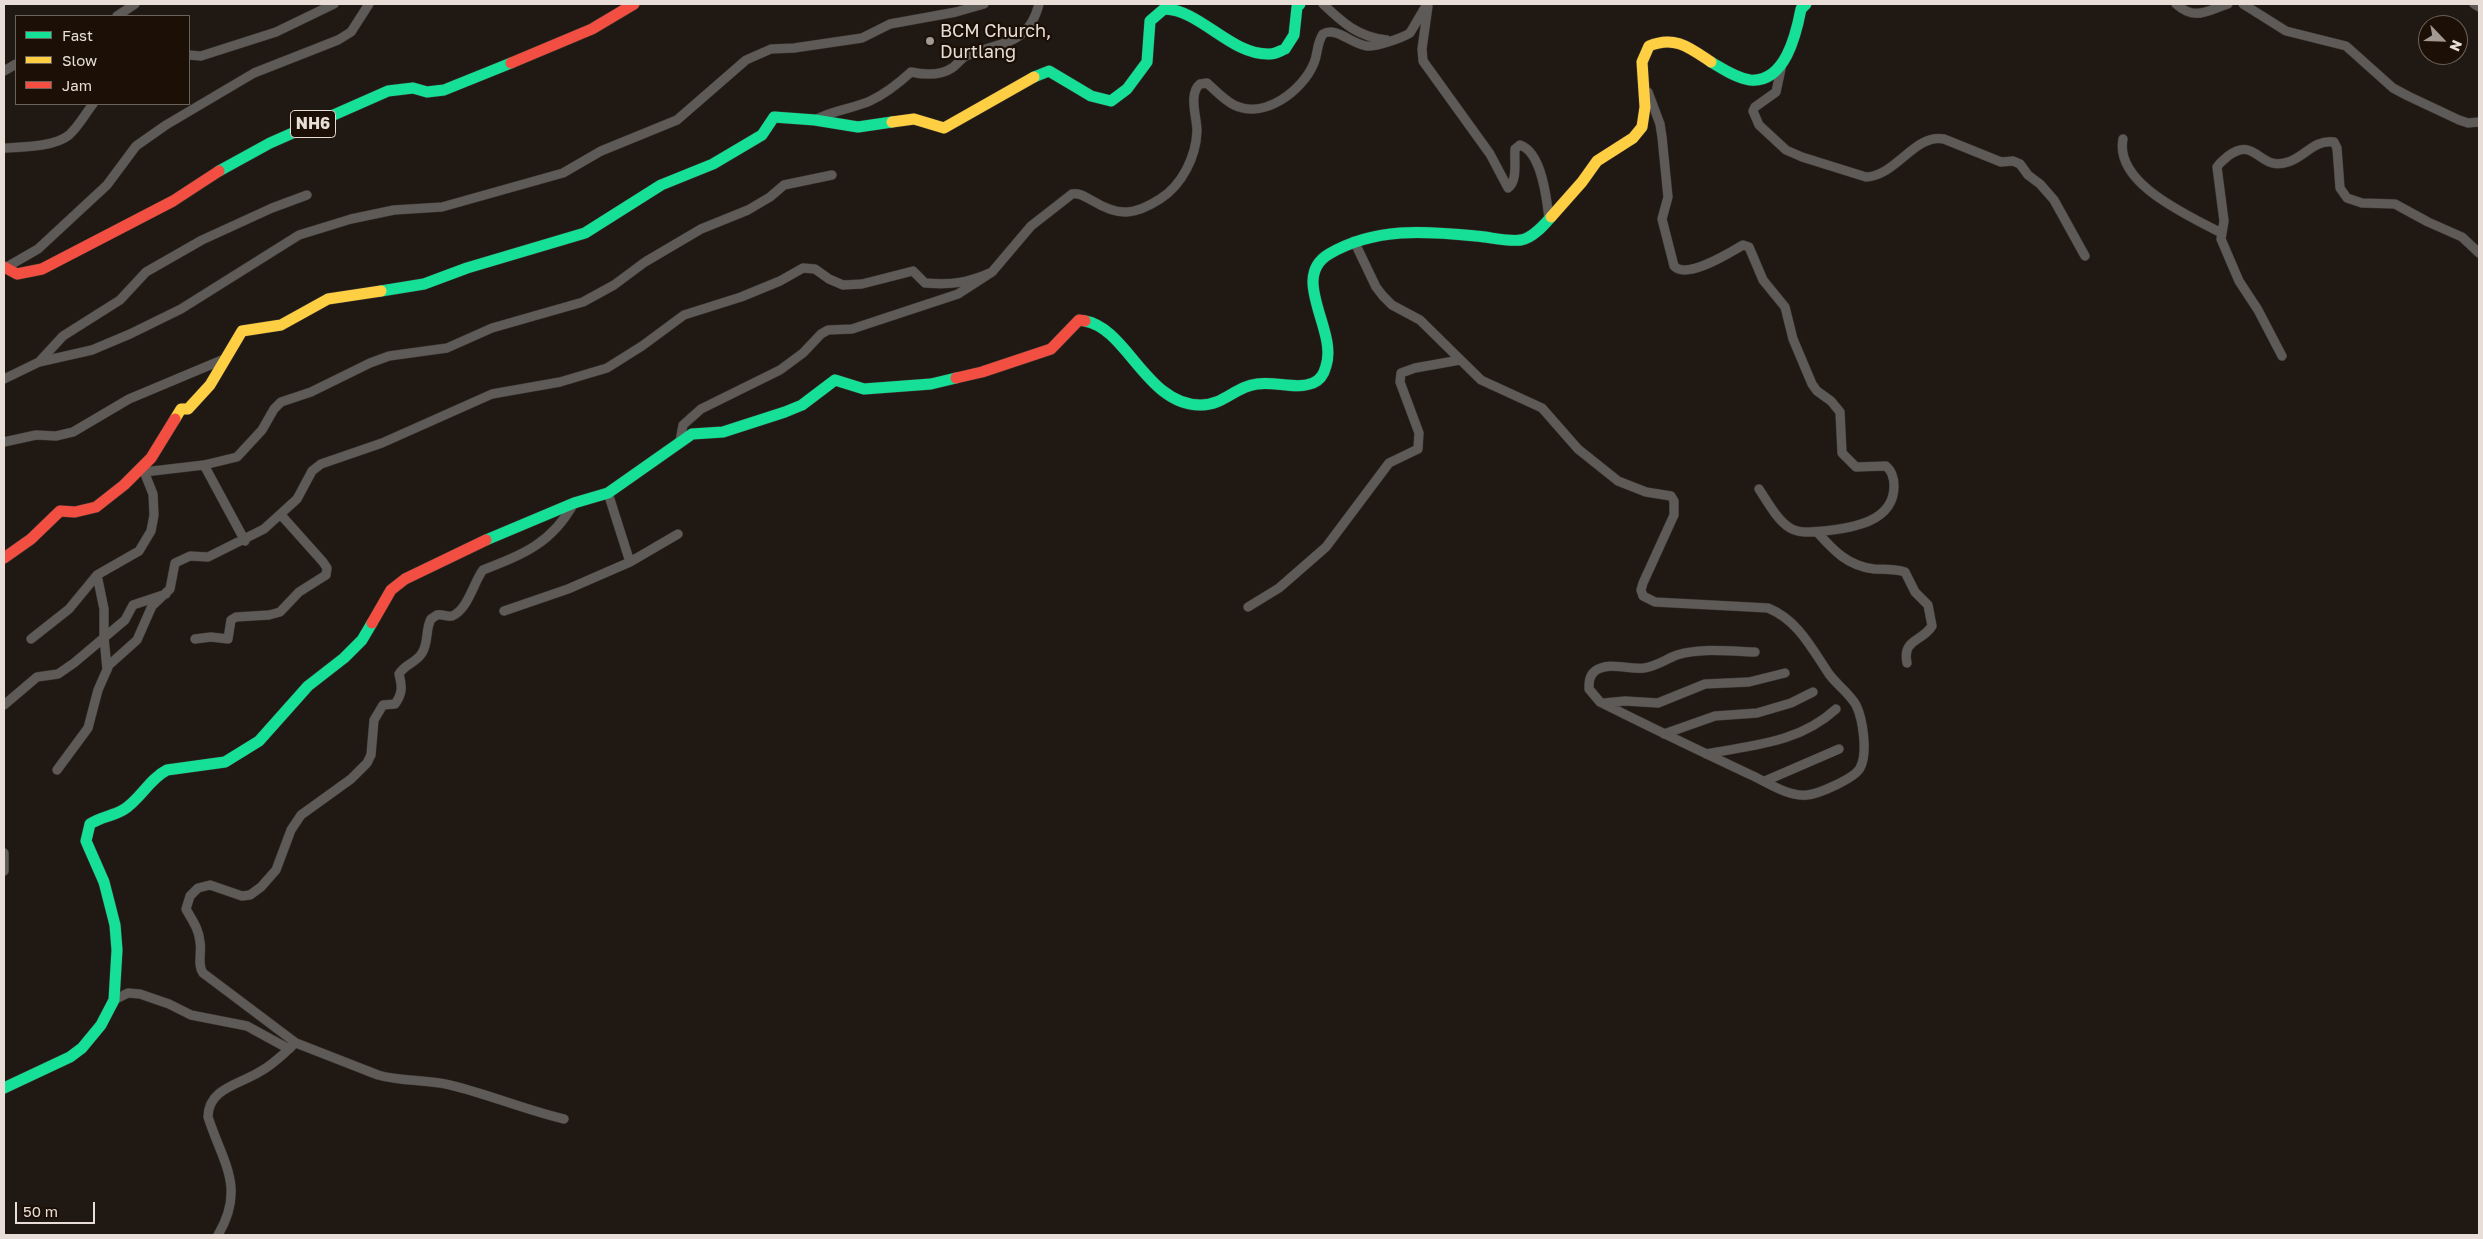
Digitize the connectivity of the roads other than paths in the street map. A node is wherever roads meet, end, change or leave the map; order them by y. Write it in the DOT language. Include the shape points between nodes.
graph roads {
  1 [pos="135,4"];
  2 [pos="334,4"];
  3 [pos="370,4"];
  4 [pos="634,4"];
  5 [pos="984,4"];
  6 [pos="1039,4"];
  7 [pos="1300,4"];
  8 [pos="1323,4"];
  9 [pos="1428,4"];
  10 [pos="1806,4"];
  11 [pos="2176,4"];
  12 [pos="2228,4"];
  13 [pos="2243,4"];
  14 [pos="2474,4"];
  15 [pos="2479,7"];
  16 [pos="118,15"];
  17 [pos="1389,41"];
  18 [pos="190,55"];
  19 [pos="1782,64"];
  20 [pos="15,65"];
  21 [pos="4,71"];
  22 [pos="1644,82"];
  23 [pos="92,105"];
  24 [pos="815,120"];
  25 [pos="2479,122"];
  26 [pos="2123,139"];
  27 [pos="4,148"];
  28 [pos="832,175"];
  29 [pos="307,195"];
  30 [pos="1549,219"];
  31 [pos="2221,233"];
  32 [pos="1354,241"];
  33 [pos="2479,254"];
  34 [pos="2085,256"];
  35 [pos="4,267"];
  36 [pos="992,272"];
  37 [pos="17,274"];
  38 [pos="4,280"];
  39 [pos="2282,356"];
  40 [pos="222,360"];
  41 [pos="1460,360"];
  42 [pos="39,362"];
  43 [pos="4,379"];
  44 [pos="680,441"];
  45 [pos="4,442"];
  46 [pos="204,465"];
  47 [pos="143,469"];
  48 [pos="1758,489"];
  49 [pos="608,493"];
  50 [pos="574,503"];
  51 [pos="281,514"];
  52 [pos="1817,532"];
  53 [pos="678,534"];
  54 [pos="244,541"];
  55 [pos="4,558"];
  56 [pos="630,562"];
  57 [pos="97,575"];
  58 [pos="166,594"];
  59 [pos="1248,607"];
  60 [pos="504,611"];
  61 [pos="104,637"];
  62 [pos="31,639"];
  63 [pos="195,639"];
  64 [pos="1754,652"];
  65 [pos="1907,662"];
  66 [pos="107,670"];
  67 [pos="1785,673"];
  68 [pos="1813,692"];
  69 [pos="1604,703"];
  70 [pos="4,705"];
  71 [pos="1836,709"];
  72 [pos="1664,734"];
  73 [pos="1838,749"];
  74 [pos="1706,754"];
  75 [pos="57,770"];
  76 [pos="1765,781"];
  77 [pos="4,853"];
  78 [pos="4,870"];
  79 [pos="114,1000"];
  80 [pos="296,1042"];
  81 [pos="289,1049"];
  82 [pos="4,1088"];
  83 [pos="564,1119"];
  84 [pos="218,1235"];
  1 -- 16 [label="street"];
  2 -- 18 [label="street" via="276,32 201,56"];
  3 -- 35 [label="street" via="351,32 338,40 254,73 136,146 94,198 34,252"];
  4 -- 37 [label="main road, NH6" via="592,29 477,78 444,90 427,92 413,88 388,92 279,139 218,171 173,200 42,269"];
  5 -- 42 [label="street" via="890,24 862,38 759,53 746,60 677,120 601,151 563,173 442,207 394,210 321,227 274,248 181,309 130,334 92,350"];
  6 -- 24 [label="street" via="1030,28 1014,40 964,56 945,72 931,75 911,72 869,102 831,112"];
  7 -- 24 [label="main road" via="1290,42 1271,55 1242,48 1176,9 1164,9 1150,21 1147,63 1122,95 1111,101 1091,96 1049,71 944,128 914,119 858,127"];
  8 -- 17 [label="street" via="1347,27 1369,38"];
  9 -- 17 [label="street" via="1410,34"];
  9 -- 30 [label="street" via="1423,61 1490,154 1508,188 1515,172 1515,149 1520,146 1528,150 1541,173"];
  10 -- 19 [label="main road"];
  11 -- 12 [label="street" via="2193,15"];
  13 -- 25 [label="street" via="2286,31 2346,46 2393,88 2408,96 2459,120"];
  14 -- 15 [label="street"];
  17 -- 36 [label="street" via="1367,46 1333,31 1326,32 1321,37 1314,63 1300,86 1283,100 1260,106 1237,106 1207,83 1200,84 1194,93 1195,147 1172,190 1144,208 1131,212 1105,208 1084,195 1072,194 1031,226"];
  19 -- 22 [label="main road" via="1771,76 1748,80 1676,42 1658,41 1643,54"];
  19 -- 34 [label="street" via="1776,92 1755,107 1753,115 1772,139 1786,150 1866,177 1888,170 1908,153 1934,138 2001,162 2013,161 2020,164 2054,200"];
  20 -- 21 [label="street"];
  22 -- 30 [label="main road" via="1645,116 1639,131 1626,144 1598,161"];
  22 -- 52 [label="street" via="1660,124 1668,197 1662,219 1674,266 1680,271 1692,270 1743,245 1749,247 1763,280 1785,307 1793,339 1812,384 1840,412 1842,453 1856,467 1882,465 1893,474 1894,495 1884,512 1856,526"];
  23 -- 27 [label="street" via="64,139 35,146"];
  24 -- 40 [label="main road" via="774,117 762,135 746,145 713,164 661,185 602,223 566,240 424,284 328,299 281,325 242,331"];
  26 -- 31 [label="street" via="2126,162 2141,183 2162,200"];
  28 -- 46 [label="street" via="784,185 748,210 701,229 645,262 614,286 583,302 492,328 447,348 378,360 282,402 237,458"];
  29 -- 42 [label="street" via="202,240 146,272 120,300 63,336"];
  30 -- 32 [label="main road" via="1534,235 1522,240 1386,233"];
  31 -- 33 [label="street" via="2224,221 2216,174 2219,163 2244,148 2272,163 2286,163 2311,146 2334,142 2340,188 2346,198 2362,204 2395,204 2462,237"];
  31 -- 39 [label="street" via="2239,280"];
  32 -- 41 [label="street" via="1383,296 1392,305 1420,320"];
  32 -- 44 [label="main road" via="1328,255 1314,269 1314,290 1330,347 1326,369 1314,383 1252,384 1216,404 1185,403 1147,377 1099,326 1082,319 1074,323 1051,350 982,372 931,384 864,389 835,380 802,405 785,412 723,432 692,434"];
  35 -- 37 [label="main road"];
  36 -- 44 [label="street" via="958,294 852,329 826,332 780,370 701,409 683,425"];
  36 -- 51 [label="street" via="964,283 925,283 913,272 844,285 815,269 803,268 741,297 684,315 607,368 560,382 492,394 382,444 321,464 312,471 298,499"];
  37 -- 38 [label="street"];
  40 -- 45 [label="street" via="129,399 73,432"];
  40 -- 47 [label="main road" via="210,385 188,409 181,409"];
  41 -- 59 [label="street" via="1415,368 1402,374 1400,382 1420,433 1420,446 1415,452 1389,463 1326,547 1279,588"];
  41 -- 76 [label="street" via="1488,384 1542,408 1578,449 1618,481 1646,492 1671,496 1674,515 1643,583 1643,596 1655,602 1776,611 1799,629 1834,681 1852,698 1862,720 1863,735 1862,765 1856,774 1807,795 1788,792"];
  42 -- 43 [label="street"];
  44 -- 49 [label="main road"];
  46 -- 47 [label="street"];
  46 -- 54 [label="street"];
  47 -- 55 [label="main road" via="102,503 82,510 60,511 31,539"];
  47 -- 57 [label="street" via="153,494 151,531 139,551"];
  48 -- 52 [label="street" via="1790,529"];
  49 -- 50 [label="main road"];
  49 -- 56 [label="street"];
  50 -- 79 [label="main road" via="460,551 398,584 391,590 362,640 308,686 259,741 225,762 167,770 123,810 90,824 86,841 104,882 115,925"];
  50 -- 80 [label="street" via="564,522 546,540 483,570 457,613 437,615 431,619 422,654 404,666 399,674 400,698 395,704 383,705 374,720 371,755 367,763 301,815 291,830 276,870 261,886 250,895 242,896 217,886 205,886 190,896 186,909 198,930 203,974"];
  51 -- 54 [label="street"];
  51 -- 63 [label="street" via="327,568 326,575 299,592 280,612 231,620 228,639"];
  52 -- 65 [label="street" via="1848,562 1905,572 1915,592 1928,605 1932,626 1908,647 1905,654"];
  53 -- 56 [label="street"];
  54 -- 58 [label="street" via="208,557 190,556 177,561 172,584"];
  56 -- 60 [label="street" via="568,589"];
  57 -- 61 [label="street" via="104,609"];
  57 -- 62 [label="street" via="69,609"];
  58 -- 61 [label="street" via="133,605 125,620"];
  58 -- 66 [label="street" via="152,606 137,640"];
  61 -- 66 [label="street"];
  61 -- 70 [label="street" via="58,674 37,677"];
  64 -- 69 [label="street" via="1695,651 1645,668 1612,666 1596,670 1591,675 1589,689"];
  66 -- 75 [label="street" via="88,728"];
  67 -- 69 [label="street" via="1749,682 1705,684 1658,703"];
  68 -- 72 [label="street" via="1791,703 1757,713 1715,716"];
  69 -- 72 [label="street"];
  71 -- 74 [label="street" via="1824,720 1768,744"];
  72 -- 74 [label="street"];
  73 -- 76 [label="street"];
  74 -- 76 [label="street"];
  77 -- 78 [label="street"];
  79 -- 81 [label="street" via="128,993 140,994 191,1016 247,1026"];
  79 -- 82 [label="main road" via="102,1025 82,1048 70,1057"];
  80 -- 81 [label="street"];
  80 -- 83 [label="street" via="378,1076 449,1084"];
  81 -- 84 [label="street" via="264,1070 218,1094 208,1108 208,1117 232,1184 231,1207"];
}
